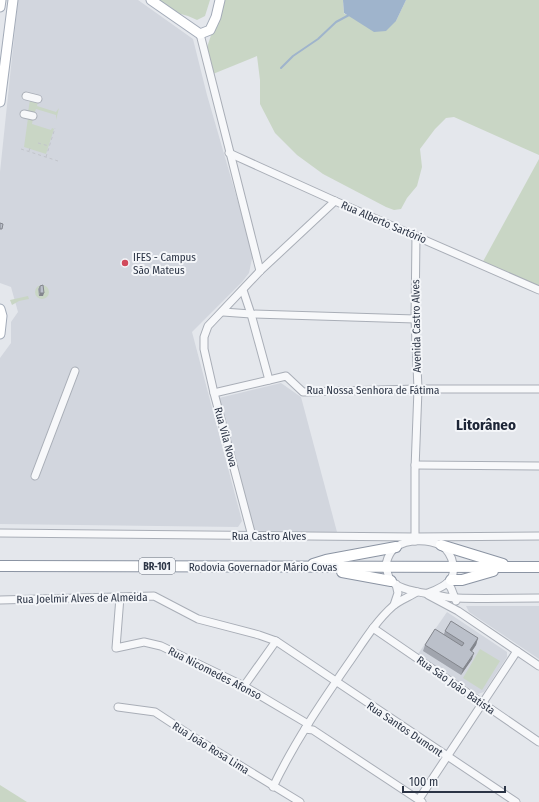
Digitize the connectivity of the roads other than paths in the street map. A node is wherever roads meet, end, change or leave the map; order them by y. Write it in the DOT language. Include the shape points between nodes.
graph roads {
  1 [pos="1,0"];
  2 [pos="13,0"];
  3 [pos="151,0"];
  4 [pos="220,0"];
  5 [pos="0,7"];
  6 [pos="200,34"];
  7 [pos="26,96"];
  8 [pos="38,99"];
  9 [pos="0,102"];
  10 [pos="24,114"];
  11 [pos="33,116"];
  12 [pos="229,153"];
  13 [pos="335,201"];
  14 [pos="416,236"];
  15 [pos="260,271"];
  16 [pos="243,290"];
  17 [pos="539,290"];
  18 [pos="0,309"];
  19 [pos="223,312"];
  20 [pos="251,314"];
  21 [pos="415,319"];
  22 [pos="0,334"];
  23 [pos="76,371"];
  24 [pos="269,380"];
  25 [pos="418,389"];
  26 [pos="539,389"];
  27 [pos="214,393"];
  28 [pos="415,464"];
  29 [pos="539,466"];
  30 [pos="35,476"];
  31 [pos="0,533"];
  32 [pos="252,536"];
  33 [pos="539,536"];
  34 [pos="415,539"];
  35 [pos="441,545"];
  36 [pos="396,547"];
  37 [pos="2,566"];
  38 [pos="306,567"];
  39 [pos="385,567"];
  40 [pos="454,567"];
  41 [pos="513,567"];
  42 [pos="539,567"];
  43 [pos="449,581"];
  44 [pos="393,582"];
  45 [pos="423,593"];
  46 [pos="120,598"];
  47 [pos="455,598"];
  48 [pos="539,598"];
  49 [pos="0,600"];
  50 [pos="394,605"];
  51 [pos="458,610"];
  52 [pos="373,628"];
  53 [pos="276,641"];
  54 [pos="517,651"];
  55 [pos="539,666"];
  56 [pos="335,682"];
  57 [pos="244,686"];
  58 [pos="482,704"];
  59 [pos="118,707"];
  60 [pos="306,726"];
  61 [pos="539,742"];
  62 [pos="447,757"];
  63 [pos="273,787"];
  64 [pos="420,801"];
  65 [pos="300,802"];
  66 [pos="516,802"];
  1 -- 5 [label="main road"];
  2 -- 9 [label="main road"];
  3 -- 6 [label="main road"];
  4 -- 6 [label="main road" via="210,30"];
  6 -- 12 [label="street"];
  7 -- 8 [label="street"];
  10 -- 11 [label="street"];
  12 -- 13 [label="street, Rua Alberto Sartório"];
  12 -- 15 [label="street"];
  13 -- 14 [label="street, Rua Alberto Sartório"];
  13 -- 15 [label="street"];
  14 -- 17 [label="street, Rua Alberto Sartório"];
  14 -- 21 [label="street, Avenida Castro Alves"];
  15 -- 16 [label="street"];
  16 -- 19 [label="street"];
  16 -- 20 [label="street"];
  18 -- 22 [label="main road"];
  19 -- 20 [label="street"];
  19 -- 27 [label="street, Rua Vila Nova" via="208,326 204,337 204,349"];
  20 -- 21 [label="street"];
  20 -- 24 [label="street"];
  21 -- 25 [label="street, Avenida Castro Alves"];
  23 -- 30 [label="street"];
  24 -- 25 [label="street, Rua Nossa Senhora de Fátima" via="286,376 303,392"];
  24 -- 27 [label="street, Rua Nossa Senhora de Fátima"];
  25 -- 26 [label="street, Rua Nossa Senhora de Fátima"];
  25 -- 28 [label="street, Avenida Castro Alves"];
  27 -- 32 [label="street, Rua Vila Nova"];
  28 -- 29 [label="street"];
  28 -- 34 [label="street, Avenida Castro Alves"];
  31 -- 32 [label="street, Rua Castro Alves"];
  32 -- 34 [label="street, Rua Castro Alves"];
  33 -- 34 [label="street, Rua Castro Alves"];
  34 -- 35 [label="street"];
  34 -- 36 [label="street"];
  35 -- 40 [label="street" via="448,552"];
  35 -- 41 [label="highway"];
  36 -- 38 [label="highway" via="326,560"];
  36 -- 39 [label="street"];
  37 -- 38 [label="highway, Rodovia Governador Mário Covas / BR-101"];
  38 -- 39 [label="highway, Rodovia Governador Mário Covas / BR-101"];
  38 -- 44 [label="highway"];
  39 -- 40 [label="highway, Rodovia Governador Mário Covas / BR-101"];
  39 -- 44 [label="street"];
  40 -- 41 [label="highway, Rodovia Governador Mário Covas / BR-101"];
  40 -- 43 [label="street" via="454,573"];
  41 -- 42 [label="highway, Rodovia Governador Mário Covas / BR-101"];
  41 -- 43 [label="highway"];
  43 -- 45 [label="street"];
  43 -- 47 [label="street"];
  44 -- 45 [label="street"];
  44 -- 50 [label="street" via="398,593"];
  45 -- 47 [label="street"];
  45 -- 50 [label="street"];
  45 -- 51 [label="street"];
  46 -- 49 [label="street, Rua Joelmir Alves de Almeida"];
  46 -- 53 [label="street, Rua Joelmir Alves de Almeida" via="154,596 198,619"];
  46 -- 57 [label="street, Rua Nicomedes Afonso" via="116,648 144,642 161,646"];
  47 -- 48 [label="street"];
  47 -- 51 [label="street"];
  50 -- 52 [label="street"];
  51 -- 54 [label="street"];
  52 -- 56 [label="street"];
  52 -- 58 [label="street, Rua São João Batista"];
  53 -- 56 [label="street, Rua Joelmir Alves de Almeida"];
  53 -- 57 [label="street"];
  54 -- 55 [label="street"];
  54 -- 58 [label="street"];
  56 -- 60 [label="street"];
  56 -- 62 [label="street, Rua Santos Dumont"];
  57 -- 60 [label="street, Rua Nicomedes Afonso"];
  58 -- 61 [label="street, Rua São João Batista"];
  58 -- 62 [label="street"];
  59 -- 63 [label="street, Rua João Rosa Lima" via="155,712"];
  60 -- 63 [label="street"];
  60 -- 64 [label="street, Rua Nicomedes Afonso"];
  62 -- 64 [label="street"];
  62 -- 66 [label="street, Rua Santos Dumont"];
  63 -- 65 [label="street, Rua João Rosa Lima"];
}
